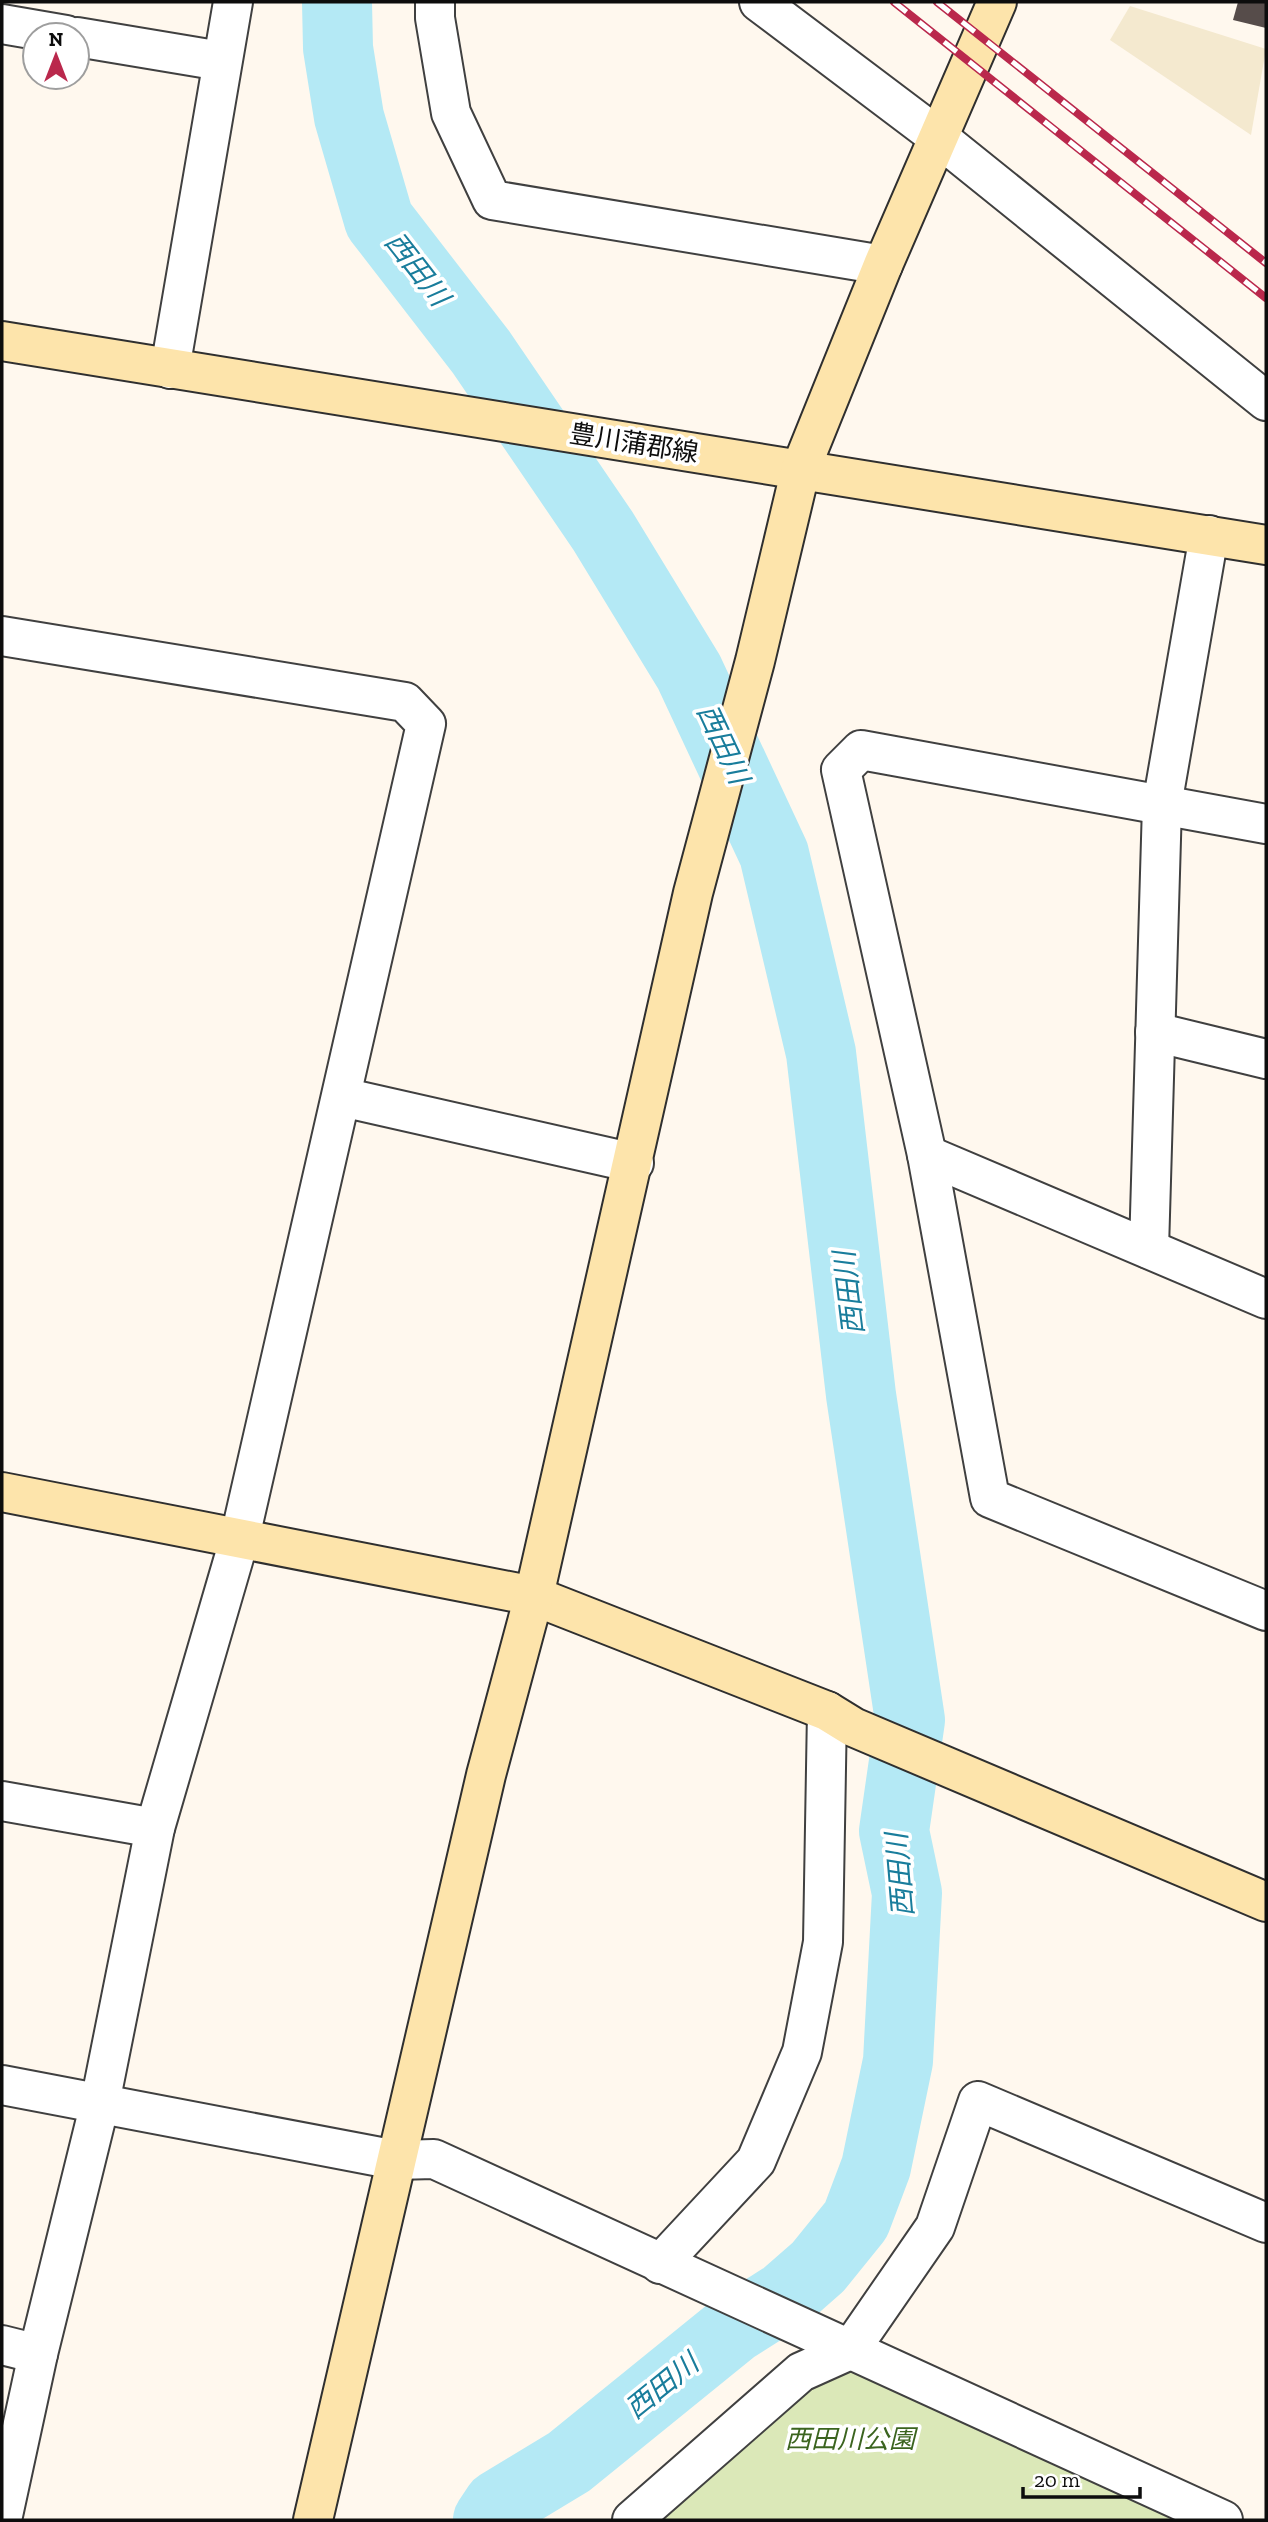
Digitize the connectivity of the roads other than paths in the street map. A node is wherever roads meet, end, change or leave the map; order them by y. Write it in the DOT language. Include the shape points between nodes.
graph roads {
  1 [pos="233,2"];
  2 [pos="435,2"];
  3 [pos="759,2"];
  4 [pos="997,2"];
  5 [pos="2,24"];
  6 [pos="21,27"];
  7 [pos="91,39"];
  8 [pos="221,61"];
  9 [pos="938,137"];
  10 [pos="883,265"];
  11 [pos="2,341"];
  12 [pos="170,369"];
  13 [pos="1266,401"];
  14 [pos="802,468"];
  15 [pos="1209,535"];
  16 [pos="1266,545"];
  17 [pos="2,636"];
  18 [pos="1162,805"];
  19 [pos="1266,824"];
  20 [pos="1155,1032"];
  21 [pos="1266,1059"];
  22 [pos="342,1097"];
  23 [pos="927,1155"];
  24 [pos="634,1163"];
  25 [pos="1149,1250"];
  26 [pos="1266,1298"];
  27 [pos="2,1492"];
  28 [pos="240,1537"];
  29 [pos="534,1596"];
  30 [pos="1266,1611"];
  31 [pos="840,1719"];
  32 [pos="2,1801"];
  33 [pos="155,1828"];
  34 [pos="1266,1902"];
  35 [pos="2,2085"];
  36 [pos="100,2103"];
  37 [pos="396,2160"];
  38 [pos="1266,2223"];
  39 [pos="654,2262"];
  40 [pos="839,2344"];
  41 [pos="2,2345"];
  42 [pos="38,2354"];
  43 [pos="2,2520"];
  44 [pos="313,2520"];
  45 [pos="632,2520"];
  46 [pos="1223,2520"];
  1 -- 8 [label="street"];
  2 -- 10 [label="street" via="451,113 492,200"];
  3 -- 9 [label="street"];
  4 -- 9 [label="street"];
  5 -- 6 [label="street"];
  7 -- 8 [label="street"];
  8 -- 12 [label="street"];
  9 -- 10 [label="street"];
  9 -- 13 [label="street"];
  10 -- 14 [label="street"];
  11 -- 12 [label="street, 豊川蒲郡線"];
  12 -- 14 [label="street, 豊川蒲郡線"];
  14 -- 15 [label="street, 豊川蒲郡線"];
  14 -- 24 [label="street" via="693,893"];
  15 -- 16 [label="street, 豊川蒲郡線"];
  15 -- 18 [label="street"];
  17 -- 22 [label="street" via="405,702 426,724"];
  18 -- 19 [label="street"];
  18 -- 20 [label="street"];
  18 -- 23 [label="street" via="861,750 841,770"];
  20 -- 21 [label="street"];
  20 -- 25 [label="street"];
  22 -- 24 [label="street"];
  22 -- 28 [label="street"];
  23 -- 25 [label="street"];
  23 -- 30 [label="street" via="990,1498"];
  24 -- 29 [label="street"];
  25 -- 26 [label="street"];
  27 -- 28 [label="street"];
  28 -- 29 [label="street"];
  28 -- 33 [label="street"];
  29 -- 31 [label="street"];
  29 -- 37 [label="street" via="486,1775"];
  31 -- 34 [label="street"];
  31 -- 39 [label="street" via="823,1942 802,2052 756,2161"];
  32 -- 33 [label="street"];
  33 -- 36 [label="street"];
  35 -- 36 [label="street"];
  36 -- 37 [label="street"];
  36 -- 42 [label="street"];
  37 -- 39 [label="street" via="434,2159"];
  37 -- 44 [label="street"];
  38 -- 40 [label="street" via="978,2101 935,2227"];
  39 -- 40 [label="street"];
  40 -- 45 [label="street"];
  40 -- 46 [label="street"];
  41 -- 42 [label="street"];
  42 -- 43 [label="street"];
}
